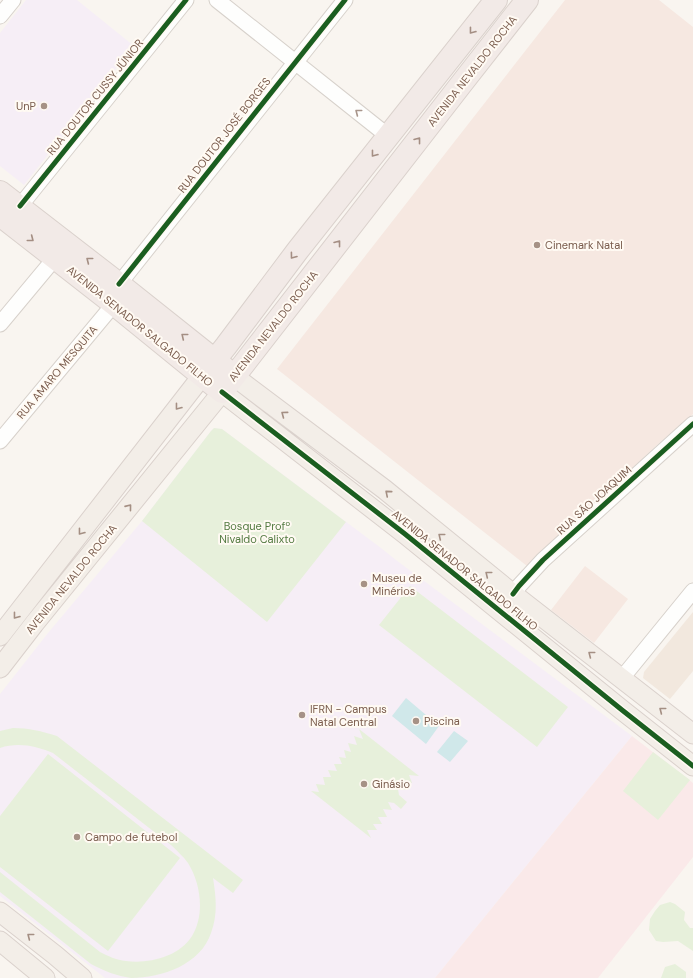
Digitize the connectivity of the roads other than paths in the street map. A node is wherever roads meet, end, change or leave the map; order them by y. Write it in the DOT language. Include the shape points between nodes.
graph roads {
  1 [pos="13,0"];
  2 [pos="186,0"];
  3 [pos="345,0"];
  4 [pos="496,0"];
  5 [pos="527,0"];
  6 [pos="220,1"];
  7 [pos="0,16"];
  8 [pos="295,62"];
  9 [pos="388,136"];
  10 [pos="0,192"];
  11 [pos="20,206"];
  12 [pos="0,215"];
  13 [pos="55,258"];
  14 [pos="117,294"];
  15 [pos="0,324"];
  16 [pos="209,369"];
  17 [pos="228,384"];
  18 [pos="693,424"];
  19 [pos="0,441"];
  20 [pos="418,517"];
  21 [pos="405,534"];
  22 [pos="693,590"];
  23 [pos="513,594"];
  24 [pos="0,636"];
  25 [pos="0,668"];
  26 [pos="622,678"];
  27 [pos="693,734"];
  28 [pos="693,766"];
  29 [pos="0,912"];
  30 [pos="0,941"];
  31 [pos="55,955"];
  32 [pos="41,975"];
  33 [pos="74,976"];
  1 -- 7 [label="street"];
  2 -- 11 [label="street, RUA DOUTOR CUSSY JÚNIOR"];
  3 -- 8 [label="street, RUA DOUTOR JOSÉ BORGES"];
  4 -- 9 [label="highway, AVENIDA NEVALDO ROCHA, one-way"];
  17 -- 5 [label="highway, AVENIDA NEVALDO ROCHA, one-way"];
  6 -- 8 [label="street"];
  9 -- 8 [label="street, one-way"];
  8 -- 14 [label="street, RUA DOUTOR JOSÉ BORGES"];
  9 -- 16 [label="highway, AVENIDA NEVALDO ROCHA, one-way"];
  10 -- 11 [label="highway, AVENIDA SENADOR SALGADO FILHO"];
  14 -- 11 [label="highway, AVENIDA SENADOR SALGADO FILHO, one-way"];
  12 -- 13 [label="highway, AVENIDA SENADOR SALGADO FILHO, one-way"];
  13 -- 14 [label="highway, AVENIDA SENADOR SALGADO FILHO"];
  13 -- 15 [label="street"];
  14 -- 16 [label="highway, AVENIDA SENADOR SALGADO FILHO"];
  14 -- 19 [label="street, RUA AMARO MESQUITA"];
  16 -- 17 [label="highway, AVENIDA SENADOR SALGADO FILHO"];
  16 -- 24 [label="main road, AVENIDA NEVALDO ROCHA, one-way"];
  20 -- 17 [label="main road, AVENIDA SENADOR SALGADO FILHO, one-way" via="377,484"];
  17 -- 21 [label="main road, AVENIDA SENADOR SALGADO FILHO"];
  25 -- 17 [label="main road, AVENIDA NEVALDO ROCHA, one-way"];
  18 -- 23 [label="street, RUA SÃO JOAQUIM" via="543,560"];
  20 -- 21 [label="main road" via="408,517 403,522"];
  23 -- 20 [label="main road, AVENIDA SENADOR SALGADO FILHO, one-way"];
  21 -- 28 [label="main road, AVENIDA SENADOR SALGADO FILHO"];
  22 -- 26 [label="street"];
  26 -- 23 [label="main road, AVENIDA SENADOR SALGADO FILHO, one-way"];
  27 -- 26 [label="main road, AVENIDA SENADOR SALGADO FILHO, one-way"];
  31 -- 29 [label="main road, one-way"];
  30 -- 32 [label="main road"];
  31 -- 32 [label="main road"];
  31 -- 33 [label="main road"];
}
